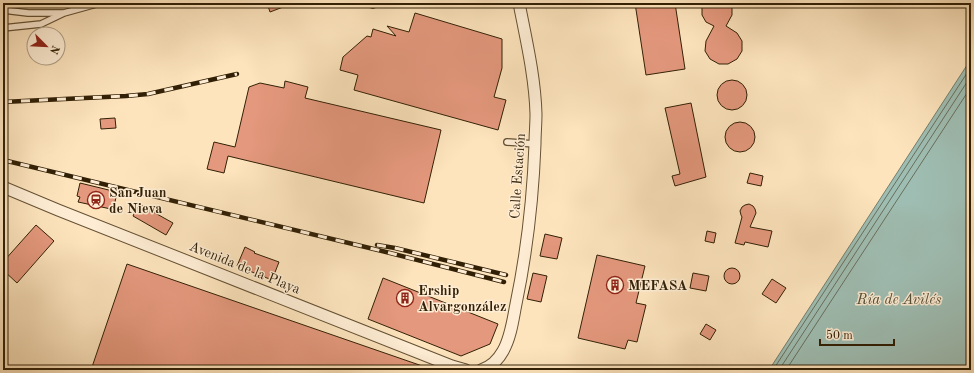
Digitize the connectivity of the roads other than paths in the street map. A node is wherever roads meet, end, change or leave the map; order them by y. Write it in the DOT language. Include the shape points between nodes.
graph roads {
  1 [pos="100,3"];
  2 [pos="368,3"];
  3 [pos="376,3"];
  4 [pos="519,3"];
  5 [pos="3,10"];
  6 [pos="64,13"];
  7 [pos="3,28"];
  8 [pos="507,142"];
  9 [pos="535,144"];
  10 [pos="6,190"];
  11 [pos="487,369"];
  12 [pos="466,370"];
  1 -- 6 [label="lane"];
  2 -- 3 [label="lane"];
  4 -- 9 [label="street, Calle Estación" via="534,92"];
  5 -- 6 [label="lane"];
  6 -- 7 [label="lane" via="41,24"];
  8 -- 9 [label="lane"];
  9 -- 11 [label="street, Calle Estación" via="532,201 522,279 504,350"];
  10 -- 12 [label="street, Avenida de la Playa"];
}
